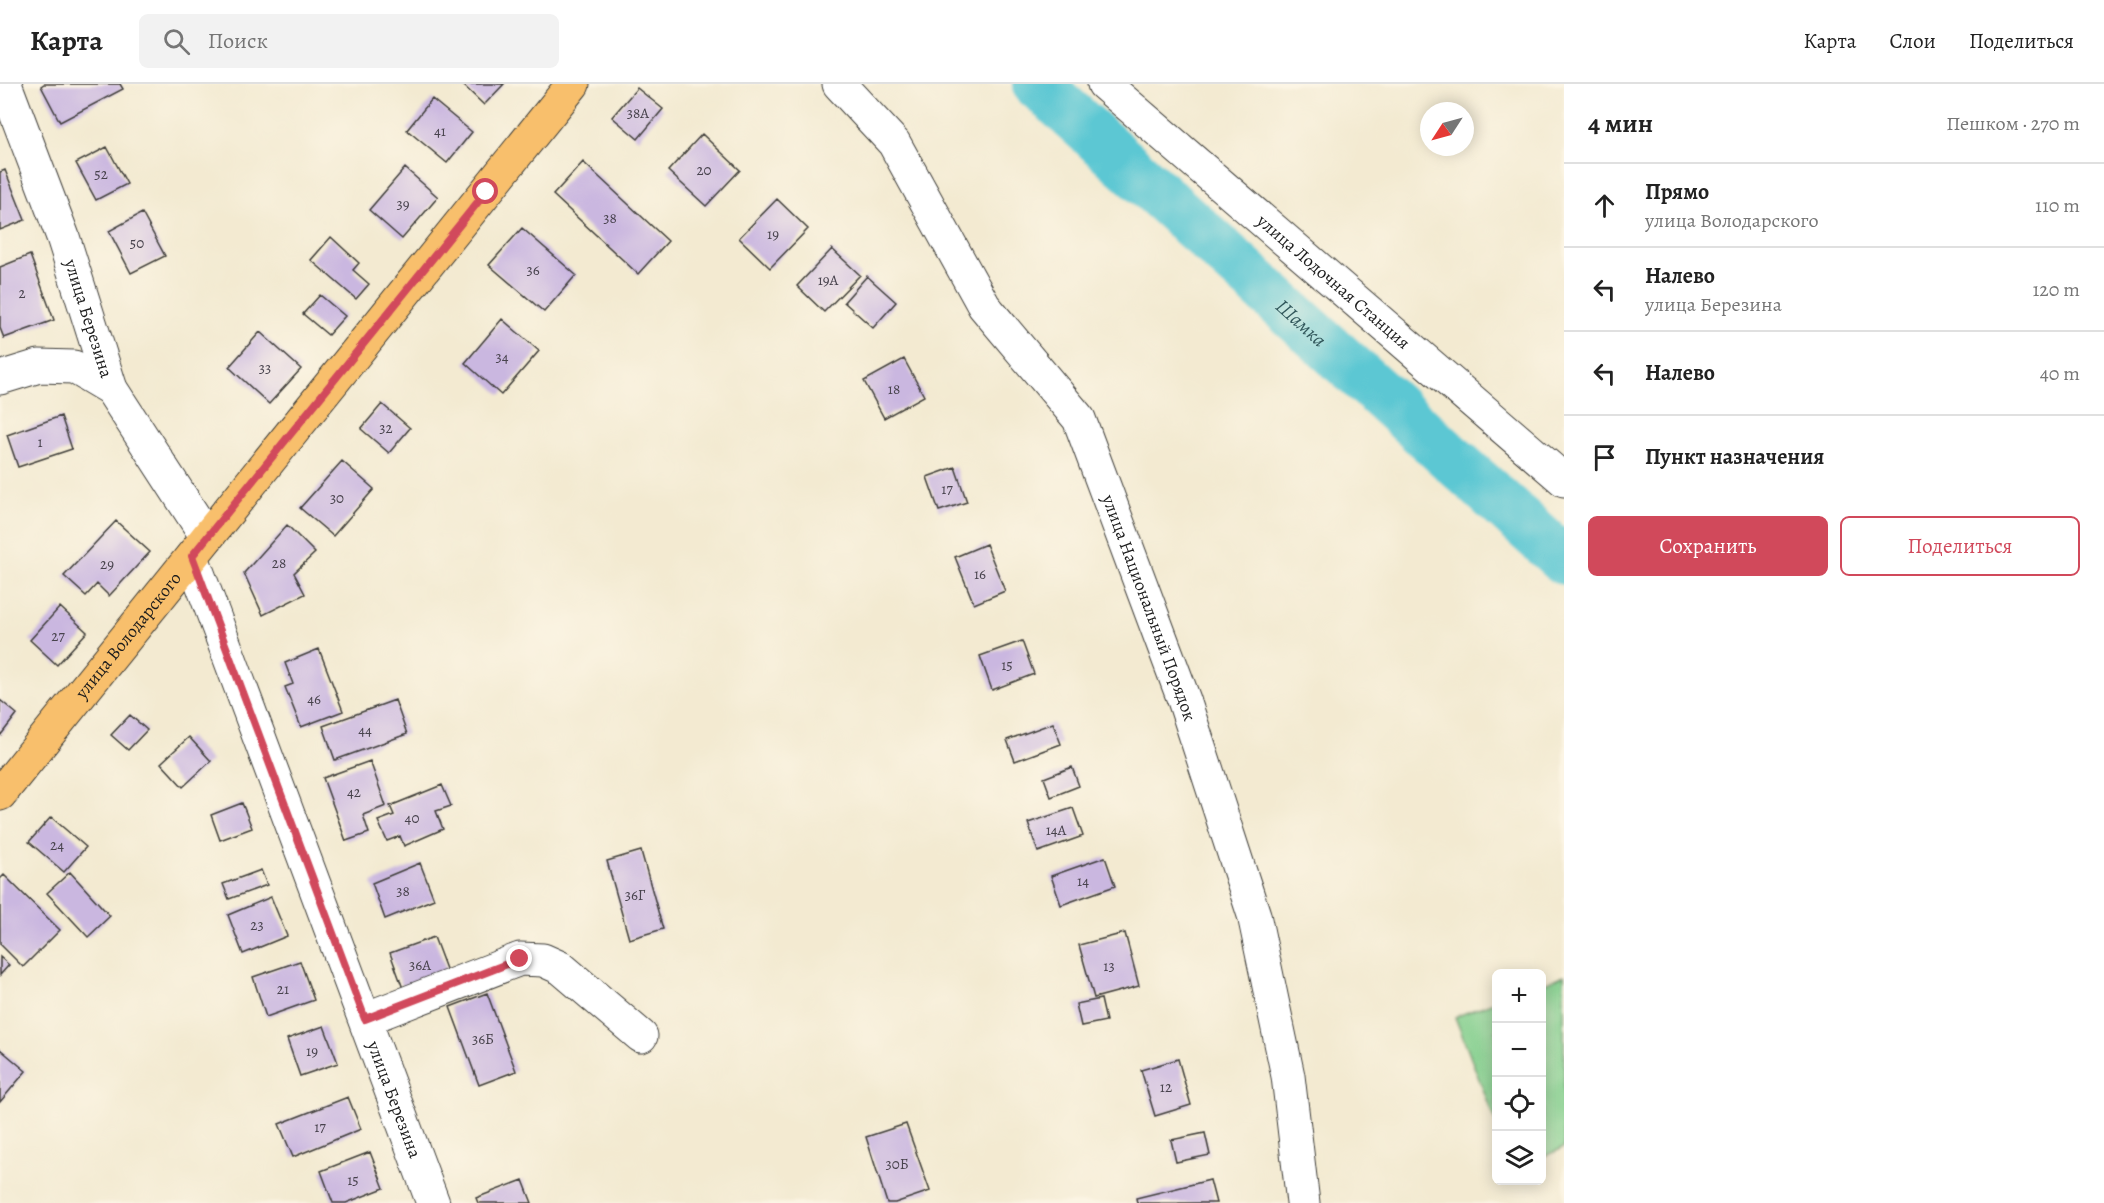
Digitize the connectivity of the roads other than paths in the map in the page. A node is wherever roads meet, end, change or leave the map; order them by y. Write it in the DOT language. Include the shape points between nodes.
graph roads {
  1 [pos="5,84"];
  2 [pos="573,84"];
  3 [pos="839,84"];
  4 [pos="1104,84"];
  5 [pos="0,378"];
  6 [pos="111,389"];
  7 [pos="1564,480"];
  8 [pos="200,547"];
  9 [pos="0,794"];
  10 [pos="365,1019"];
  11 [pos="642,1036"];
  12 [pos="433,1203"];
  13 [pos="1303,1203"];
  1 -- 6 [label="street, улица Березина" via="63,237"];
  2 -- 8 [label="main road, улица Володарского"];
  3 -- 13 [label="street, улица Национальный Порядок" via="894,143 984,306 1079,419 1184,700 1254,915 1288,1076"];
  4 -- 7 [label="street, улица Лодочная Станция"];
  5 -- 6 [label="street" via="39,366 74,367"];
  6 -- 8 [label="street, улица Березина"];
  8 -- 9 [label="main road, улица Володарского"];
  8 -- 10 [label="street, улица Березина"];
  10 -- 11 [label="street" via="520,959 543,960 561,968"];
  10 -- 12 [label="street, улица Березина"];
}
